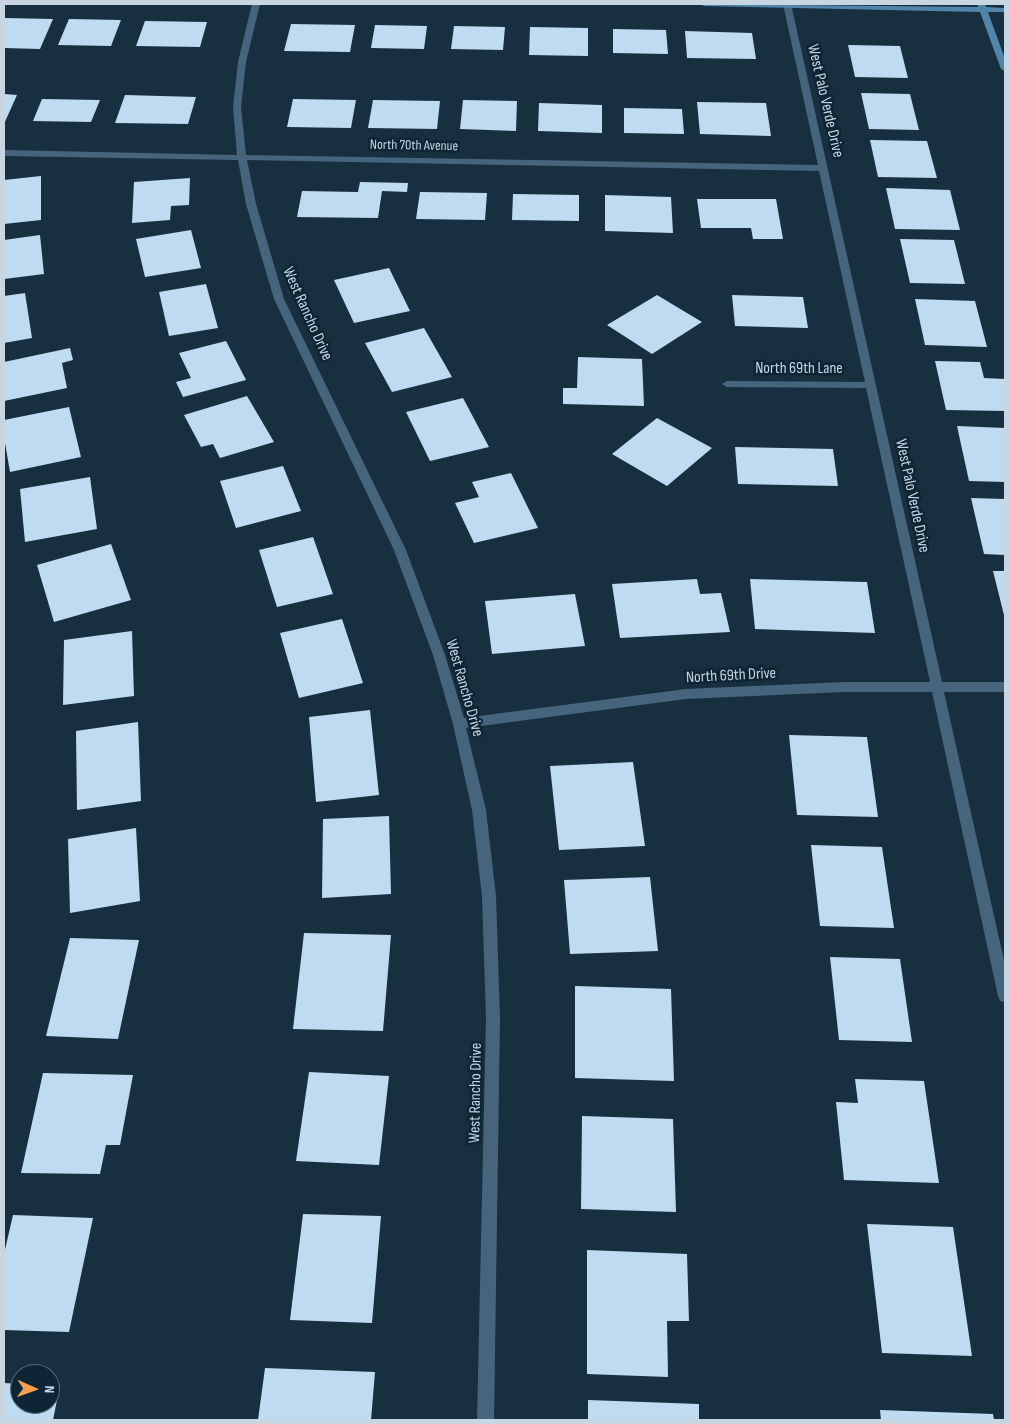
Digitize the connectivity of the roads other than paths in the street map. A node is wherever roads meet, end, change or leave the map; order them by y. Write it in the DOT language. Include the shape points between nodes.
graph roads {
  1 [pos="256,4"];
  2 [pos="704,4"];
  3 [pos="788,5"];
  4 [pos="982,7"];
  5 [pos="1005,10"];
  6 [pos="1005,69"];
  7 [pos="4,153"];
  8 [pos="242,156"];
  9 [pos="824,168"];
  10 [pos="728,384"];
  11 [pos="871,385"];
  12 [pos="938,687"];
  13 [pos="1005,688"];
  14 [pos="460,724"];
  15 [pos="1005,996"];
  16 [pos="486,1420"];
  1 -- 8 [label="street, West Rancho Drive" via="242,62 237,107"];
  2 -- 3 [label="street"];
  3 -- 4 [label="street"];
  3 -- 9 [label="street, West Palo Verde Drive"];
  4 -- 5 [label="street"];
  4 -- 6 [label="street"];
  7 -- 8 [label="street, North 70th Avenue"];
  8 -- 9 [label="street, North 70th Avenue"];
  8 -- 14 [label="street, West Rancho Drive" via="265,256 279,299 400,550 439,655"];
  9 -- 11 [label="street, West Palo Verde Drive"];
  10 -- 11 [label="street, North 69th Lane"];
  11 -- 12 [label="street, West Palo Verde Drive"];
  12 -- 13 [label="street, North 69th Drive"];
  12 -- 14 [label="street, North 69th Drive" via="844,687 686,694"];
  12 -- 15 [label="street, West Palo Verde Drive"];
  14 -- 16 [label="street, West Rancho Drive" via="479,810 489,896 493,1018"];
}
